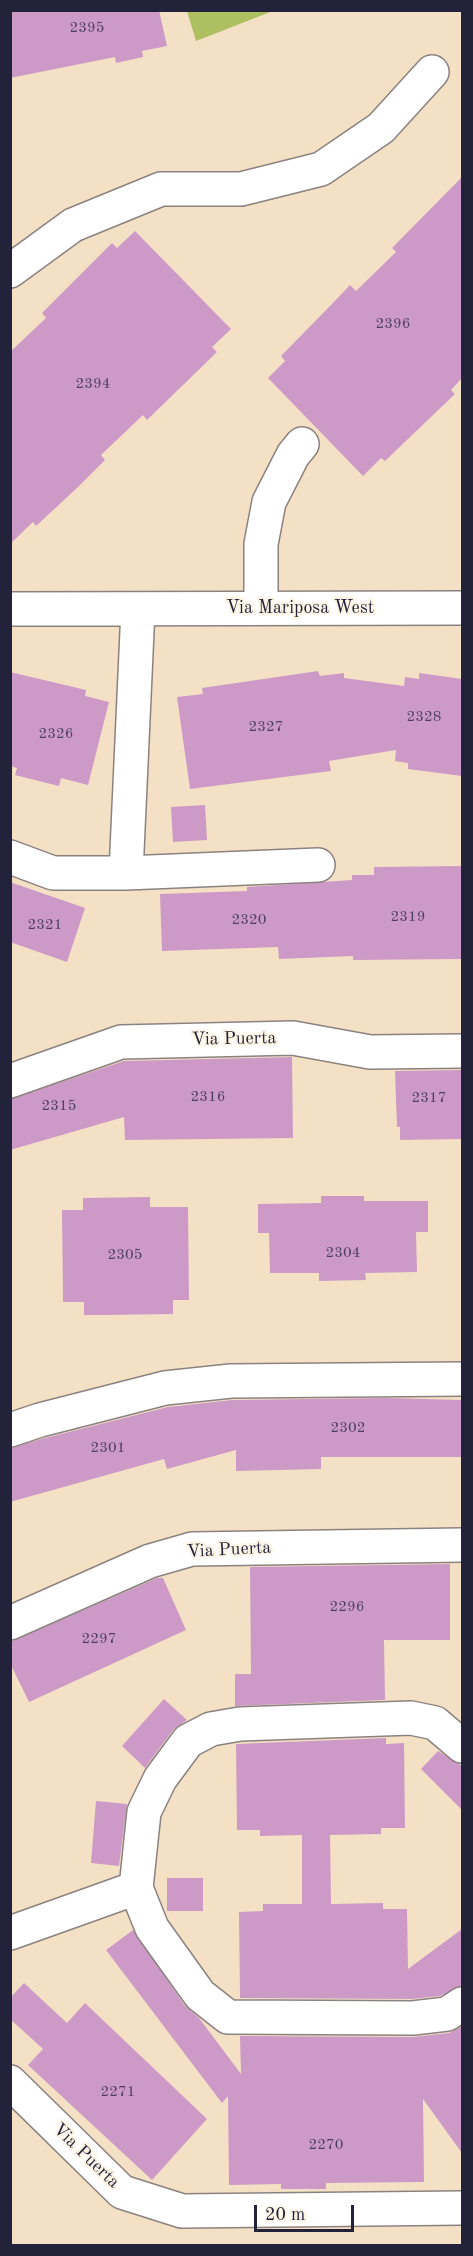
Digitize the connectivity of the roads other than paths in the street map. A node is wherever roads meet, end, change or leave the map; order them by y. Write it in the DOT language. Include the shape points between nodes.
graph roads {
  1 [pos="432,72"];
  2 [pos="10,271"];
  3 [pos="302,444"];
  4 [pos="261,608"];
  5 [pos="462,608"];
  6 [pos="10,609"];
  7 [pos="138,609"];
  8 [pos="10,857"];
  9 [pos="318,865"];
  10 [pos="126,873"];
  11 [pos="462,1051"];
  12 [pos="10,1081"];
  13 [pos="462,1379"];
  14 [pos="10,1430"];
  15 [pos="462,1545"];
  16 [pos="10,1623"];
  17 [pos="462,1746"];
  18 [pos="136,1888"];
  19 [pos="10,1933"];
  20 [pos="462,2004"];
  21 [pos="10,2082"];
  22 [pos="462,2208"];
  1 -- 2 [label="street" via="381,129 321,169 241,189 161,189 73,225"];
  3 -- 4 [label="street" via="269,502 261,544"];
  4 -- 5 [label="street, Via Mariposa West"];
  4 -- 7 [label="street, Via Mariposa West"];
  6 -- 7 [label="street, Via Mariposa West"];
  7 -- 10 [label="street"];
  8 -- 10 [label="street" via="53,873"];
  9 -- 10 [label="street"];
  11 -- 12 [label="street, Via Puerta" via="370,1052 293,1038 121,1042"];
  13 -- 14 [label="street" via="231,1381 165,1388"];
  15 -- 16 [label="street, Via Puerta" via="192,1549 150,1561"];
  17 -- 18 [label="street" via="435,1723 411,1718 240,1724 211,1729 188,1741 160,1779 144,1812"];
  18 -- 19 [label="street"];
  18 -- 20 [label="street" via="152,1928 172,1957 200,1995 228,2017 413,2018 447,2014"];
  21 -- 22 [label="street, Via Puerta" via="122,2192 182,2211"];
}
